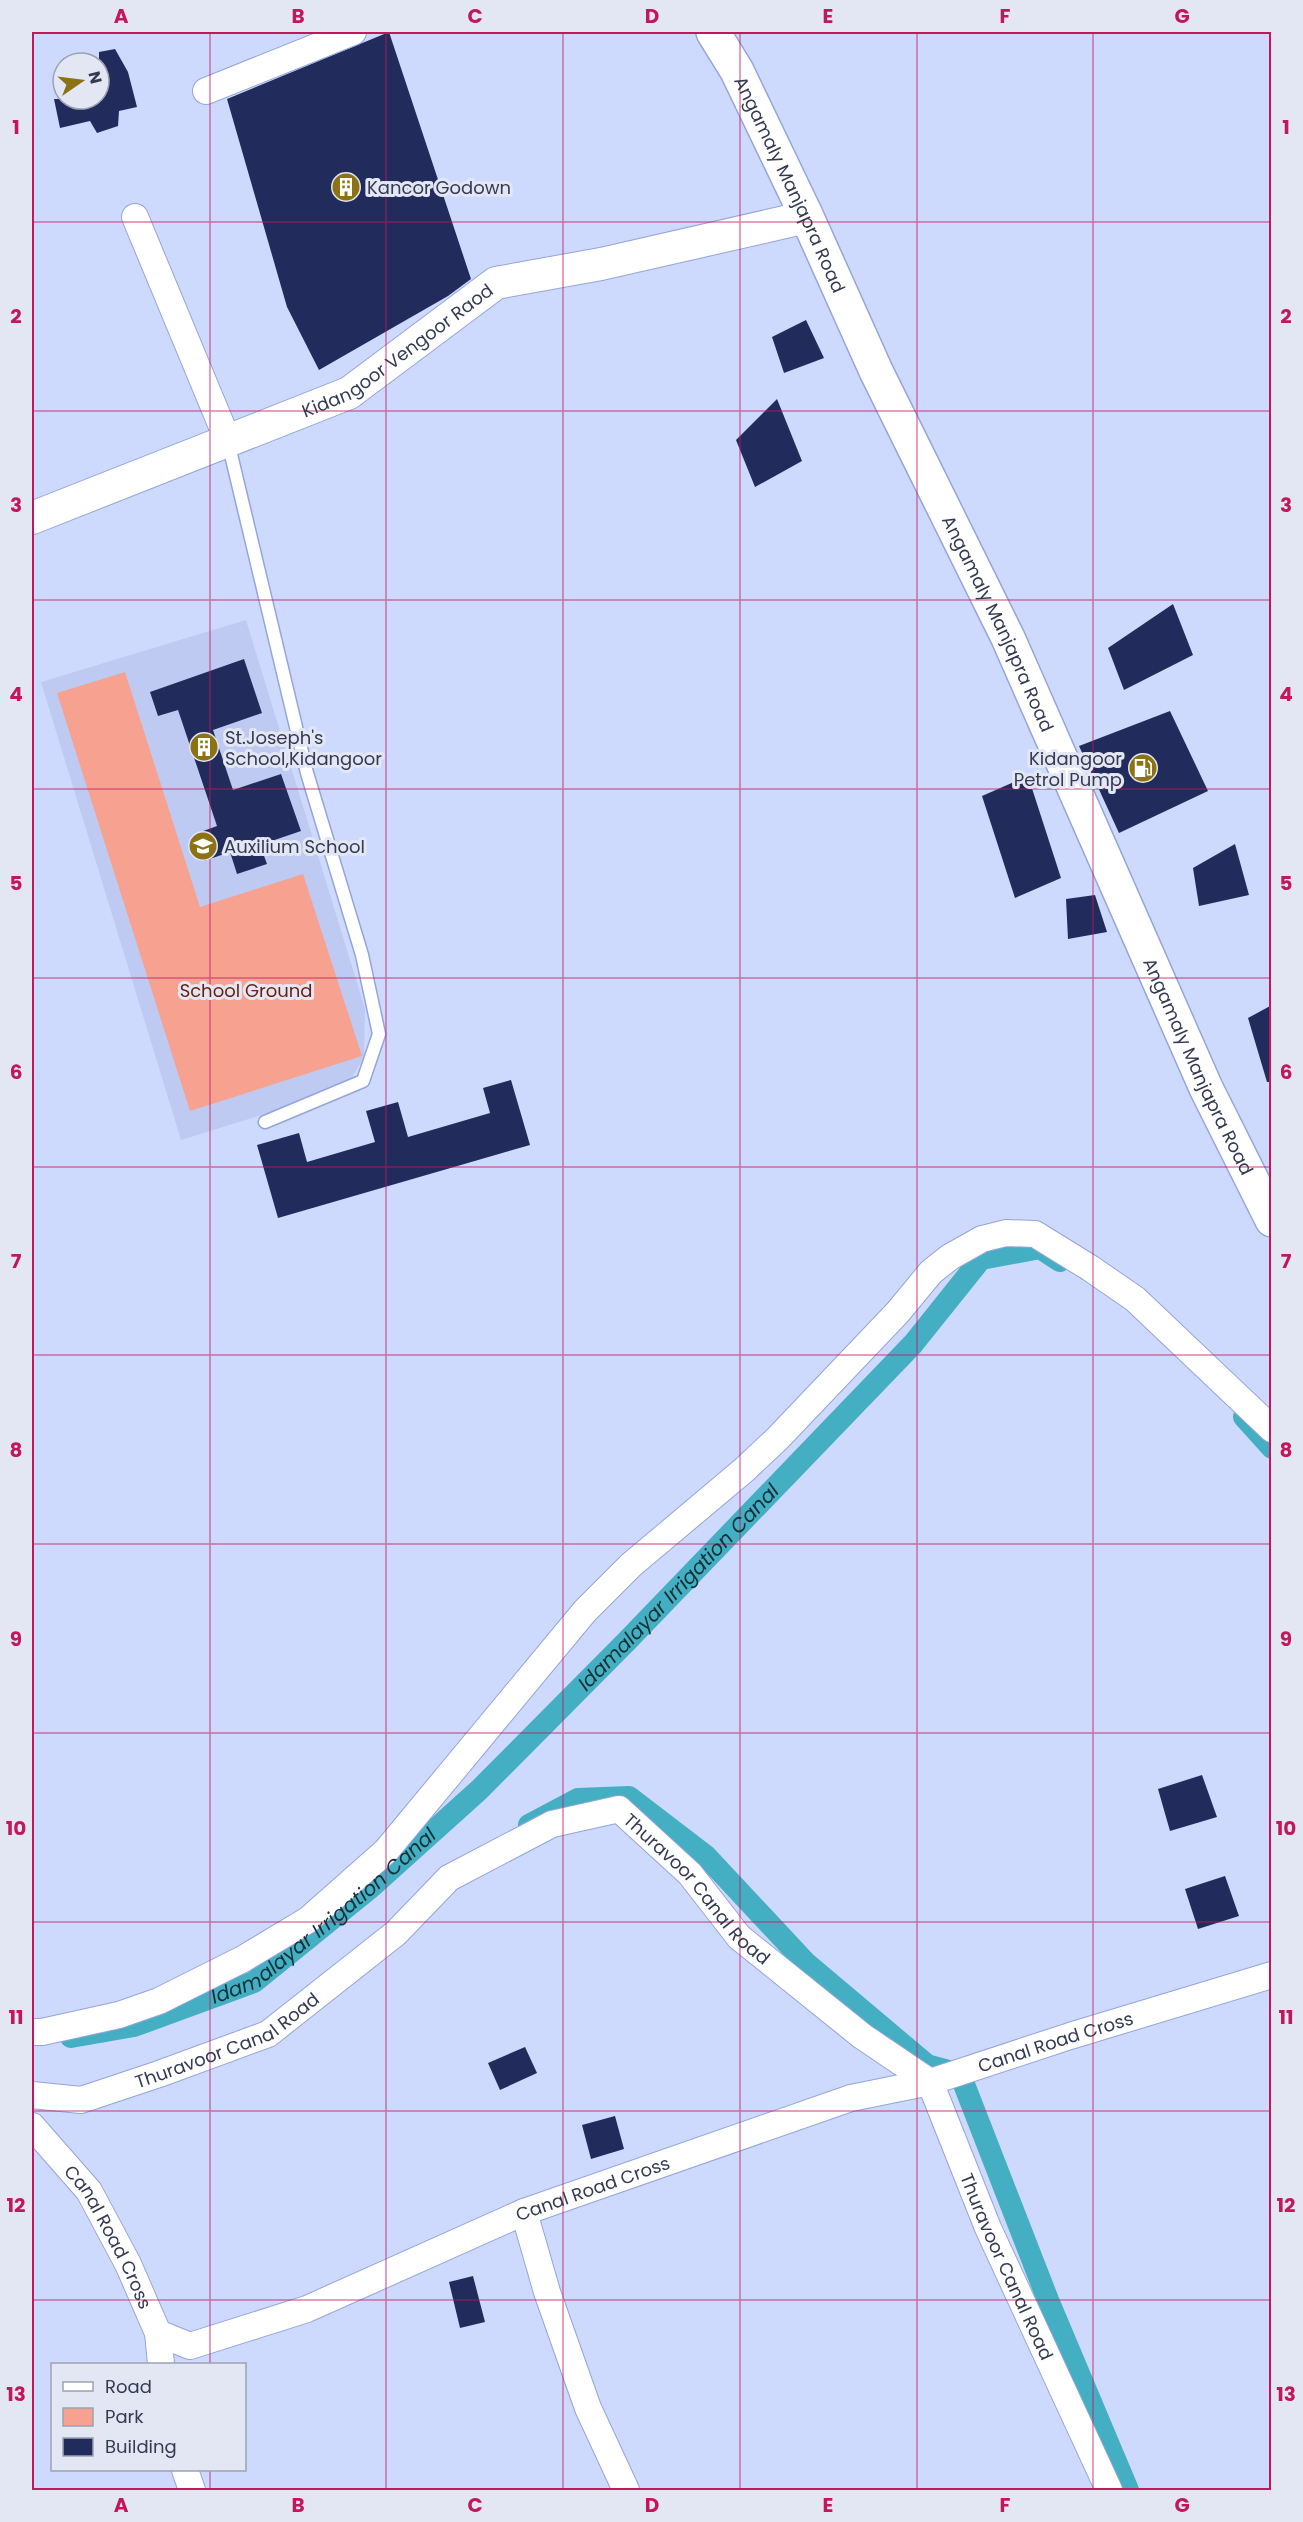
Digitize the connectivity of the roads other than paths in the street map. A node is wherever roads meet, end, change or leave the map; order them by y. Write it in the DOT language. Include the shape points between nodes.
graph roads {
  1 [pos="353,32"];
  2 [pos="713,32"];
  3 [pos="206,91"];
  4 [pos="135,217"];
  5 [pos="807,217"];
  6 [pos="228,441"];
  7 [pos="32,518"];
  8 [pos="265,1122"];
  9 [pos="1272,1221"];
  10 [pos="1272,1429"];
  11 [pos="1272,1976"];
  12 [pos="32,2032"];
  13 [pos="930,2082"];
  14 [pos="32,2095"];
  15 [pos="32,2126"];
  16 [pos="524,2212"];
  17 [pos="158,2332"];
  18 [pos="161,2363"];
  19 [pos="186,2471"];
  20 [pos="192,2490"];
  21 [pos="626,2490"];
  22 [pos="1109,2490"];
  1 -- 3 [label="street"];
  2 -- 5 [label="main road, Angamaly Manjapra Road"];
  4 -- 6 [label="street"];
  5 -- 6 [label="street, Kidangoor Vengoor Raod" via="601,264 495,283 349,393"];
  5 -- 9 [label="main road, Angamaly Manjapra Road" via="876,371 1008,638 1206,1088"];
  6 -- 7 [label="street, Kidangoor Vengoor Raod"];
  6 -- 8 [label="lane" via="307,772 362,955 379,1034 363,1081"];
  10 -- 12 [label="street" via="1135,1299 1090,1268 1035,1234 1006,1233 982,1239 932,1272 778,1438 631,1565 585,1611 386,1851 308,1920 234,1964 159,2001 119,2014"];
  11 -- 13 [label="street, Canal Road Cross"];
  13 -- 14 [label="street, Thuravoor Canal Road" via="862,2036 739,1937 690,1874 619,1809 552,1824 449,1878 396,1933 268,2034 81,2100"];
  13 -- 16 [label="street, Canal Road Cross" via="851,2098"];
  13 -- 22 [label="street, Thuravoor Canal Road" via="988,2228"];
  15 -- 17 [label="street, Canal Road Cross" via="89,2191"];
  16 -- 17 [label="street, Canal Road Cross" via="307,2309 190,2346"];
  16 -- 21 [label="street" via="588,2408"];
  17 -- 18 [label="street"];
  19 -- 20 [label="street"];
}
